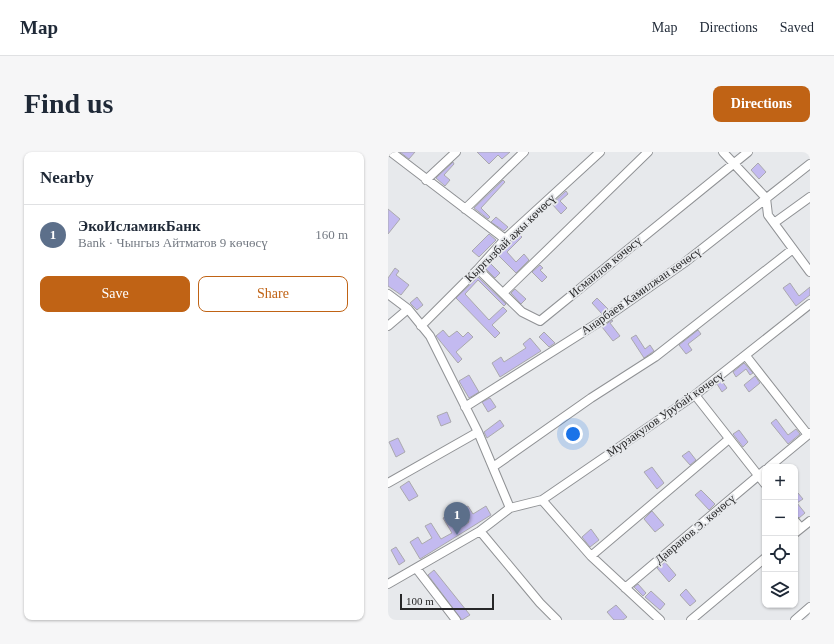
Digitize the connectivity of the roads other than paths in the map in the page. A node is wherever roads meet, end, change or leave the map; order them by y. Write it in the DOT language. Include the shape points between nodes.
graph roads {
  1 [pos="391,152"];
  2 [pos="456,152"];
  3 [pos="524,152"];
  4 [pos="600,152"];
  5 [pos="648,152"];
  6 [pos="723,152"];
  7 [pos="748,152"];
  8 [pos="735,162"];
  9 [pos="810,164"];
  10 [pos="426,180"];
  11 [pos="810,197"];
  12 [pos="766,198"];
  13 [pos="465,209"];
  14 [pos="774,223"];
  15 [pos="505,239"];
  16 [pos="793,249"];
  17 [pos="478,269"];
  18 [pos="810,272"];
  19 [pos="502,293"];
  20 [pos="388,294"];
  21 [pos="810,304"];
  22 [pos="408,309"];
  23 [pos="388,326"];
  24 [pos="421,326"];
  25 [pos="746,356"];
  26 [pos="695,394"];
  27 [pos="465,407"];
  28 [pos="478,432"];
  29 [pos="809,434"];
  30 [pos="729,439"];
  31 [pos="773,464"];
  32 [pos="493,467"];
  33 [pos="762,473"];
  34 [pos="388,483"];
  35 [pos="542,500"];
  36 [pos="510,508"];
  37 [pos="809,523"];
  38 [pos="480,531"];
  39 [pos="798,531"];
  40 [pos="591,556"];
  41 [pos="762,561"];
  42 [pos="416,568"];
  43 [pos="388,584"];
  44 [pos="625,588"];
  45 [pos="810,607"];
  46 [pos="456,620"];
  47 [pos="558,620"];
  48 [pos="660,620"];
  49 [pos="691,620"];
  50 [pos="795,620"];
  1 -- 10 [label="street"];
  2 -- 10 [label="street"];
  3 -- 13 [label="street"];
  4 -- 15 [label="street, Кыргызбай ажы көчөсү"];
  5 -- 19 [label="street"];
  6 -- 8 [label="street"];
  7 -- 8 [label="street"];
  8 -- 12 [label="street"];
  8 -- 19 [label="street, Исмаилов көчөсү" via="540,321 522,312"];
  9 -- 12 [label="street, Анарбаев Камилжан көчөсү"];
  10 -- 13 [label="street"];
  11 -- 14 [label="street"];
  12 -- 14 [label="street" via="768,215"];
  12 -- 27 [label="street, Анарбаев Камилжан көчөсү" via="665,277"];
  13 -- 15 [label="street"];
  14 -- 16 [label="street"];
  15 -- 17 [label="street, Кыргызбай ажы көчөсү"];
  16 -- 18 [label="street"];
  16 -- 32 [label="street" via="655,357 591,398"];
  17 -- 19 [label="street, Исмаилов көчөсү"];
  17 -- 24 [label="street, Кыргызбай ажы көчөсү"];
  20 -- 22 [label="street"];
  21 -- 25 [label="street, Мурзакулов Урубай көчөсү"];
  22 -- 23 [label="street"];
  22 -- 24 [label="street"];
  24 -- 27 [label="street" via="430,336"];
  25 -- 26 [label="street, Мурзакулов Урубай көчөсү"];
  25 -- 29 [label="street"];
  26 -- 30 [label="street"];
  26 -- 35 [label="street, Мурзакулов Урубай көчөсү"];
  27 -- 28 [label="street"];
  28 -- 32 [label="street"];
  28 -- 34 [label="street"];
  29 -- 31 [label="street"];
  30 -- 33 [label="street"];
  30 -- 40 [label="street"];
  32 -- 36 [label="street"];
  33 -- 44 [label="street, Давранов Э. көчөсү"];
  35 -- 36 [label="street, Мурзакулов Урубай көчөсү"];
  35 -- 40 [label="street"];
  36 -- 38 [label="street"];
  37 -- 39 [label="street"];
  38 -- 42 [label="street"];
  38 -- 47 [label="street" via="540,603"];
  40 -- 44 [label="street"];
  41 -- 49 [label="street"];
  42 -- 43 [label="street"];
  42 -- 46 [label="street"];
  44 -- 48 [label="street"];
  45 -- 50 [label="street"];
}
